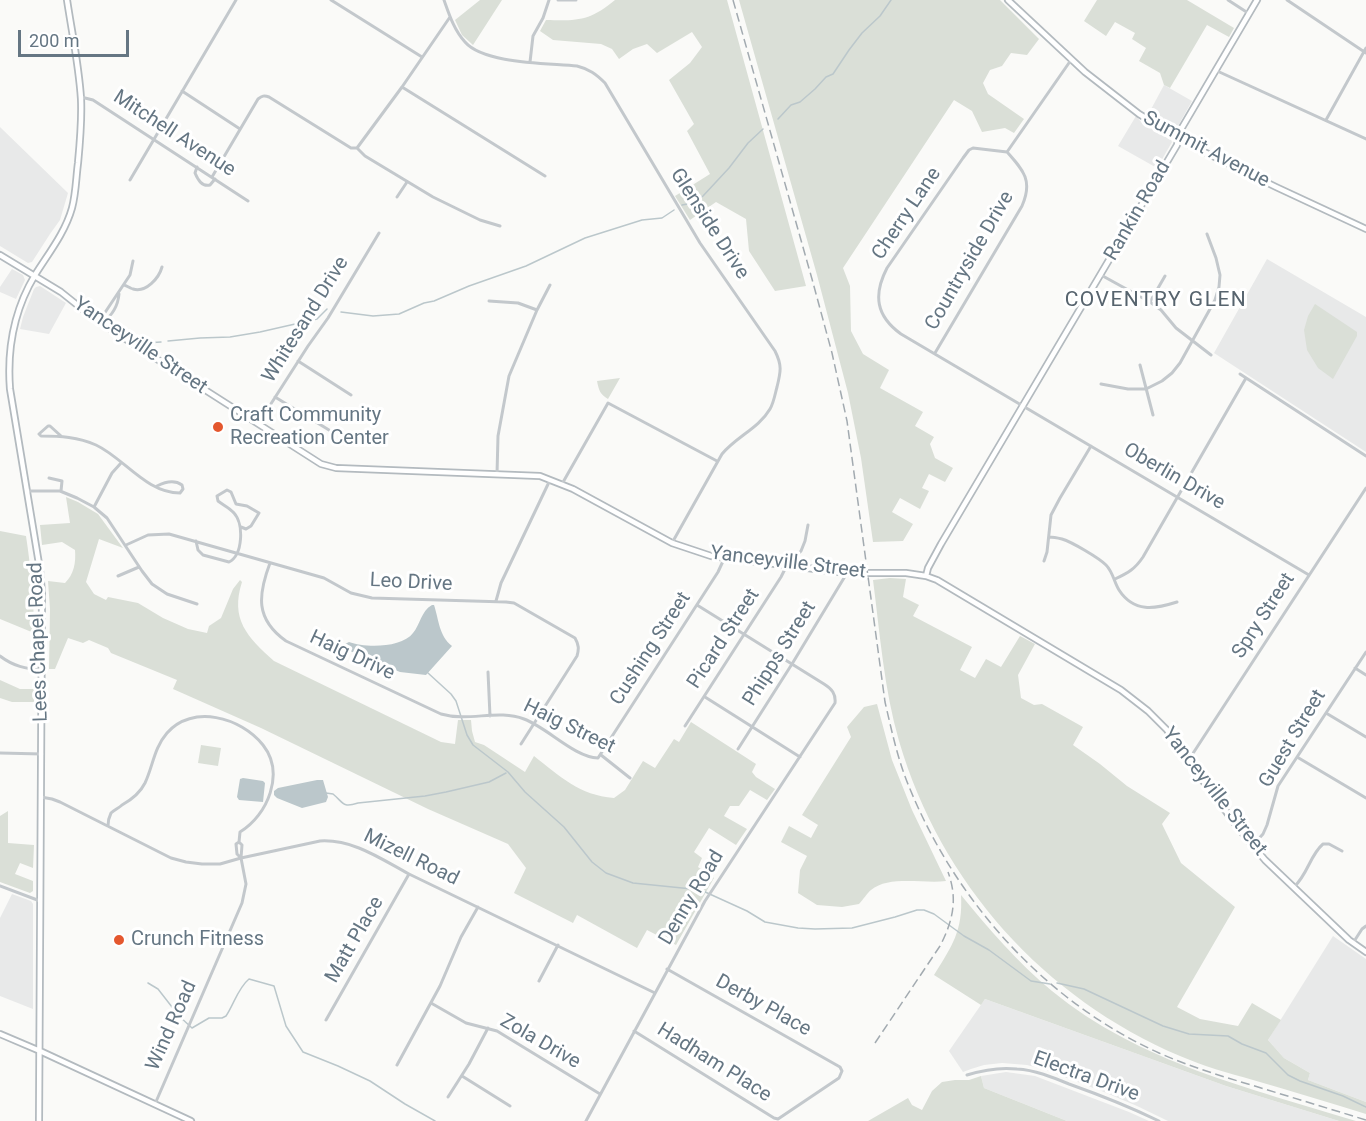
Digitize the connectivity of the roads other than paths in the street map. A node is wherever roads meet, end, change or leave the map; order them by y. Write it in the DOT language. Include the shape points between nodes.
graph roads {
  1 [pos="67,0"];
  2 [pos="236,0"];
  3 [pos="331,0"];
  4 [pos="444,0"];
  5 [pos="549,0"];
  6 [pos="558,0"];
  7 [pos="576,0"];
  8 [pos="1008,0"];
  9 [pos="1228,0"];
  10 [pos="1257,0"];
  11 [pos="1287,0"];
  12 [pos="1248,13"];
  13 [pos="450,17"];
  14 [pos="1365,51"];
  15 [pos="422,57"];
  16 [pos="1071,60"];
  17 [pos="530,62"];
  18 [pos="1215,70"];
  19 [pos="402,87"];
  20 [pos="182,92"];
  21 [pos="81,97"];
  22 [pos="1326,120"];
  23 [pos="240,129"];
  24 [pos="154,139"];
  25 [pos="1179,139"];
  26 [pos="1366,139"];
  27 [pos="357,148"];
  28 [pos="1007,152"];
  29 [pos="197,167"];
  30 [pos="545,176"];
  31 [pos="213,178"];
  32 [pos="130,180"];
  33 [pos="407,182"];
  34 [pos="397,197"];
  35 [pos="248,201"];
  36 [pos="500,226"];
  37 [pos="1366,229"];
  38 [pos="379,233"];
  39 [pos="1207,234"];
  40 [pos="0,255"];
  41 [pos="133,261"];
  42 [pos="162,267"];
  43 [pos="1101,275"];
  44 [pos="35,276"];
  45 [pos="1165,276"];
  46 [pos="124,285"];
  47 [pos="550,285"];
  48 [pos="119,292"];
  49 [pos="489,301"];
  50 [pos="1150,302"];
  51 [pos="110,306"];
  52 [pos="115,309"];
  53 [pos="537,310"];
  54 [pos="102,323"];
  55 [pos="1192,341"];
  56 [pos="935,353"];
  57 [pos="1211,355"];
  58 [pos="298,361"];
  59 [pos="1140,365"];
  60 [pos="1240,374"];
  61 [pos="1246,378"];
  62 [pos="1101,384"];
  63 [pos="1146,388"];
  64 [pos="351,395"];
  65 [pos="275,397"];
  66 [pos="1023,406"];
  67 [pos="1153,415"];
  68 [pos="258,424"];
  69 [pos="329,430"];
  70 [pos="61,436"];
  71 [pos="1091,446"];
  72 [pos="1366,456"];
  73 [pos="717,461"];
  74 [pos="121,463"];
  75 [pos="497,474"];
  76 [pos="49,478"];
  77 [pos="550,480"];
  78 [pos="562,484"];
  79 [pos="157,486"];
  80 [pos="1366,488"];
  81 [pos="27,491"];
  82 [pos="61,491"];
  83 [pos="1178,497"];
  84 [pos="240,506"];
  85 [pos="94,507"];
  86 [pos="235,513"];
  87 [pos="808,525"];
  88 [pos="241,527"];
  89 [pos="1049,537"];
  90 [pos="196,541"];
  91 [pos="672,543"];
  92 [pos="126,546"];
  93 [pos="237,553"];
  94 [pos="724,559"];
  95 [pos="1044,561"];
  96 [pos="270,563"];
  97 [pos="140,567"];
  98 [pos="786,567"];
  99 [pos="847,573"];
  100 [pos="1309,575"];
  101 [pos="118,576"];
  102 [pos="926,576"];
  103 [pos="1114,579"];
  104 [pos="495,601"];
  105 [pos="1177,602"];
  106 [pos="197,604"];
  107 [pos="697,605"];
  108 [pos="744,635"];
  109 [pos="1366,652"];
  110 [pos="0,656"];
  111 [pos="792,664"];
  112 [pos="1355,668"];
  113 [pos="42,670"];
  114 [pos="488,672"];
  115 [pos="1366,675"];
  116 [pos="704,697"];
  117 [pos="1326,713"];
  118 [pos="490,716"];
  119 [pos="534,723"];
  120 [pos="685,726"];
  121 [pos="752,727"];
  122 [pos="1366,737"];
  123 [pos="521,744"];
  124 [pos="738,749"];
  125 [pos="0,753"];
  126 [pos="42,754"];
  127 [pos="601,754"];
  128 [pos="800,757"];
  129 [pos="1297,757"];
  130 [pos="1188,761"];
  131 [pos="630,778"];
  132 [pos="41,797"];
  133 [pos="1366,798"];
  134 [pos="108,826"];
  135 [pos="1253,845"];
  136 [pos="1342,851"];
  137 [pos="241,858"];
  138 [pos="409,874"];
  139 [pos="0,886"];
  140 [pos="1294,887"];
  141 [pos="40,901"];
  142 [pos="478,907"];
  143 [pos="1366,926"];
  144 [pos="1353,943"];
  145 [pos="558,945"];
  146 [pos="1366,952"];
  147 [pos="667,969"];
  148 [pos="539,981"];
  149 [pos="655,993"];
  150 [pos="431,1003"];
  151 [pos="326,1020"];
  152 [pos="488,1029"];
  153 [pos="634,1031"];
  154 [pos="0,1034"];
  155 [pos="40,1051"];
  156 [pos="397,1065"];
  157 [pos="967,1075"];
  158 [pos="462,1076"];
  159 [pos="600,1094"];
  160 [pos="448,1097"];
  161 [pos="154,1104"];
  162 [pos="510,1106"];
  163 [pos="778,1119"];
  164 [pos="39,1121"];
  165 [pos="191,1121"];
  166 [pos="586,1121"];
  167 [pos="1159,1121"];
  1 -- 21 [label="main road, Lees Chapel Road"];
  2 -- 20 [label="street"];
  3 -- 15 [label="street"];
  4 -- 13 [label="street, Glenside Drive"];
  5 -- 17 [label="street" via="533,36"];
  6 -- 7 [label="street"];
  8 -- 16 [label="main road, Summit Avenue"];
  9 -- 12 [label="street"];
  10 -- 12 [label="main road, Rankin Road"];
  11 -- 14 [label="street"];
  12 -- 18 [label="main road, Rankin Road"];
  13 -- 15 [label="street"];
  13 -- 17 [label="street, Glenside Drive" via="474,50"];
  14 -- 22 [label="street"];
  15 -- 19 [label="street"];
  16 -- 25 [label="main road, Summit Avenue" via="1139,114"];
  16 -- 28 [label="street"];
  17 -- 73 [label="street, Glenside Drive" via="577,66 593,72 605,83 700,243 780,360 770,409"];
  18 -- 22 [label="street"];
  18 -- 25 [label="main road, Rankin Road"];
  19 -- 27 [label="street"];
  19 -- 30 [label="street"];
  20 -- 23 [label="street"];
  20 -- 24 [label="street"];
  21 -- 24 [label="street, Mitchell Avenue" via="93,100"];
  21 -- 44 [label="main road, Lees Chapel Road" via="72,209"];
  22 -- 26 [label="street"];
  23 -- 27 [label="street" via="258,99 265,96"];
  23 -- 31 [label="street"];
  24 -- 29 [label="street, Mitchell Avenue"];
  24 -- 32 [label="street"];
  25 -- 37 [label="main road, Summit Avenue"];
  25 -- 43 [label="main road, Rankin Road"];
  27 -- 33 [label="street"];
  28 -- 56 [label="street, Countryside Drive" via="1026,175 1026,196"];
  28 -- 56 [label="street, Cherry Lane" via="969,150 881,280 879,300 887,322"];
  29 -- 31 [label="street, Mitchell Avenue"];
  29 -- 31 [label="street" via="195,173 201,183 210,185"];
  31 -- 35 [label="street, Mitchell Avenue"];
  33 -- 34 [label="street"];
  33 -- 36 [label="street" via="480,220"];
  38 -- 58 [label="street, Whitesand Drive"];
  39 -- 55 [label="street" via="1218,266 1219,286"];
  40 -- 44 [label="main road, Yanceyville Street"];
  41 -- 46 [label="street"];
  42 -- 46 [label="street" via="160,274 140,290"];
  43 -- 50 [label="street"];
  43 -- 66 [label="main road, Rankin Road"];
  44 -- 54 [label="main road, Yanceyville Street"];
  44 -- 81 [label="main road, Lees Chapel Road" via="16,320 9,362"];
  45 -- 50 [label="street"];
  46 -- 48 [label="street"];
  47 -- 53 [label="street"];
  48 -- 51 [label="street"];
  48 -- 52 [label="street"];
  49 -- 53 [label="street" via="518,303"];
  50 -- 55 [label="street"];
  51 -- 52 [label="street"];
  51 -- 54 [label="street"];
  52 -- 54 [label="street"];
  53 -- 75 [label="street" via="509,376 498,436"];
  54 -- 68 [label="main road, Yanceyville Street"];
  55 -- 57 [label="street"];
  55 -- 63 [label="street" via="1172,373"];
  56 -- 66 [label="street, Cherry Lane"];
  58 -- 64 [label="street"];
  58 -- 65 [label="street, Whitesand Drive"];
  59 -- 63 [label="street"];
  60 -- 61 [label="street"];
  61 -- 72 [label="street"];
  61 -- 83 [label="street"];
  62 -- 63 [label="street"];
  63 -- 67 [label="street"];
  65 -- 68 [label="street, Whitesand Drive"];
  65 -- 69 [label="street"];
  66 -- 71 [label="street, Oberlin Drive"];
  66 -- 102 [label="main road, Rankin Road"];
  68 -- 75 [label="main road, Yanceyville Street" via="317,461 336,468"];
  70 -- 70 [label="street" via="40,436 39,434 50,426"];
  70 -- 74 [label="street" via="95,445"];
  71 -- 83 [label="street, Oberlin Drive"];
  71 -- 89 [label="street" via="1055,506"];
  73 -- 78 [label="street" via="608,403"];
  73 -- 91 [label="street, Glenside Drive"];
  74 -- 79 [label="street"];
  74 -- 85 [label="street"];
  75 -- 77 [label="main road, Yanceyville Street"];
  76 -- 82 [label="street" via="62,481"];
  77 -- 78 [label="main road, Yanceyville Street"];
  77 -- 104 [label="street"];
  78 -- 91 [label="main road, Yanceyville Street"];
  79 -- 79 [label="street" via="171,493 183,489 178,482"];
  80 -- 100 [label="street, Spry Street"];
  81 -- 82 [label="street"];
  81 -- 113 [label="main road, Lees Chapel Road" via="41,580"];
  82 -- 85 [label="street"];
  83 -- 100 [label="street, Oberlin Drive"];
  83 -- 103 [label="street" via="1137,566"];
  84 -- 86 [label="street"];
  84 -- 86 [label="street" via="227,490 217,496"];
  84 -- 88 [label="street" via="259,513 251,526"];
  85 -- 92 [label="street" via="108,518"];
  86 -- 88 [label="street"];
  87 -- 98 [label="street, Picard Street" via="801,551"];
  88 -- 93 [label="street"];
  89 -- 95 [label="street"];
  89 -- 103 [label="street" via="1063,539 1095,557 1107,566"];
  90 -- 92 [label="street, Leo Drive" via="162,533"];
  90 -- 93 [label="street, Leo Drive"];
  90 -- 93 [label="street" via="203,555 229,562"];
  91 -- 94 [label="main road, Yanceyville Street"];
  92 -- 97 [label="street"];
  93 -- 96 [label="street, Leo Drive"];
  94 -- 98 [label="main road, Yanceyville Street"];
  94 -- 107 [label="street, Cushing Street"];
  96 -- 104 [label="street, Leo Drive" via="324,578 351,593 372,598"];
  96 -- 118 [label="street, Haig Drive" via="263,582 262,611 268,625 286,641 441,714 453,718"];
  97 -- 101 [label="street"];
  97 -- 106 [label="street" via="161,591"];
  98 -- 99 [label="main road, Yanceyville Street"];
  98 -- 108 [label="street, Picard Street"];
  99 -- 102 [label="main road, Yanceyville Street"];
  99 -- 111 [label="street, Phipps Street"];
  100 -- 130 [label="street, Spry Street"];
  102 -- 130 [label="main road, Yanceyville Street" via="1120,690 1167,730"];
  103 -- 105 [label="street" via="1126,598 1139,606 1157,608"];
  104 -- 119 [label="street, Leo Drive" via="514,603 575,638 579,645"];
  107 -- 108 [label="street"];
  107 -- 127 [label="street, Cushing Street"];
  108 -- 111 [label="street"];
  108 -- 116 [label="street, Picard Street"];
  109 -- 112 [label="street, Guest Street"];
  110 -- 113 [label="street" via="20,667"];
  111 -- 121 [label="street, Phipps Street"];
  111 -- 128 [label="street, Denny Road" via="831,688 836,697 833,708"];
  112 -- 115 [label="street"];
  112 -- 117 [label="street, Guest Street"];
  113 -- 126 [label="main road, Lees Chapel Road"];
  114 -- 118 [label="street"];
  116 -- 120 [label="street, Picard Street"];
  116 -- 121 [label="street"];
  117 -- 122 [label="street"];
  117 -- 129 [label="street, Guest Street"];
  118 -- 119 [label="street, Haig Street" via="512,715"];
  119 -- 123 [label="street, Leo Drive"];
  119 -- 127 [label="street, Haig Street" via="583,754 598,759"];
  121 -- 124 [label="street, Phipps Street"];
  121 -- 128 [label="street"];
  125 -- 126 [label="street"];
  126 -- 132 [label="main road, Lees Chapel Road"];
  127 -- 131 [label="street, Haig Street"];
  128 -- 147 [label="street, Denny Road" via="715,885"];
  129 -- 133 [label="street"];
  129 -- 135 [label="street, Guest Street" via="1278,786 1268,825"];
  130 -- 135 [label="main road, Yanceyville Street"];
  132 -- 134 [label="street, Mizell Road"];
  132 -- 141 [label="main road, Lees Chapel Road"];
  134 -- 137 [label="street, Mizell Road" via="186,862 220,864"];
  134 -- 137 [label="street, Wind Road" via="111,814 144,785 155,752 166,734 181,721 200,716 230,721 246,729 264,746 273,783 258,816 240,832"];
  135 -- 140 [label="main road, Yanceyville Street"];
  136 -- 140 [label="street" via="1323,843"];
  137 -- 138 [label="street, Mizell Road" via="329,841 359,848"];
  137 -- 161 [label="street, Wind Road" via="246,884 242,903"];
  138 -- 142 [label="street, Mizell Road"];
  138 -- 151 [label="street, Matt Place"];
  139 -- 141 [label="street"];
  140 -- 144 [label="main road, Yanceyville Street"];
  141 -- 155 [label="main road, Lees Chapel Road"];
  142 -- 145 [label="street, Mizell Road"];
  142 -- 150 [label="street"];
  143 -- 144 [label="street"];
  144 -- 146 [label="main road, Yanceyville Street"];
  145 -- 148 [label="street"];
  145 -- 149 [label="street, Mizell Road"];
  147 -- 149 [label="street, Denny Road"];
  147 -- 163 [label="street, Derby Place" via="840,1066 839,1078"];
  149 -- 153 [label="street, Denny Road"];
  150 -- 152 [label="street, Zola Drive" via="466,1023"];
  150 -- 156 [label="street"];
  152 -- 158 [label="street"];
  152 -- 159 [label="street, Zola Drive"];
  153 -- 159 [label="street, Denny Road"];
  153 -- 163 [label="street, Hadham Place"];
  154 -- 155 [label="main road"];
  155 -- 161 [label="main road"];
  155 -- 164 [label="main road, Lees Chapel Road"];
  157 -- 167 [label="street, Electra Drive" via="1015,1068 1032,1071"];
  158 -- 160 [label="street"];
  158 -- 162 [label="street"];
  159 -- 166 [label="street, Denny Road"];
  161 -- 165 [label="main road"];
}
